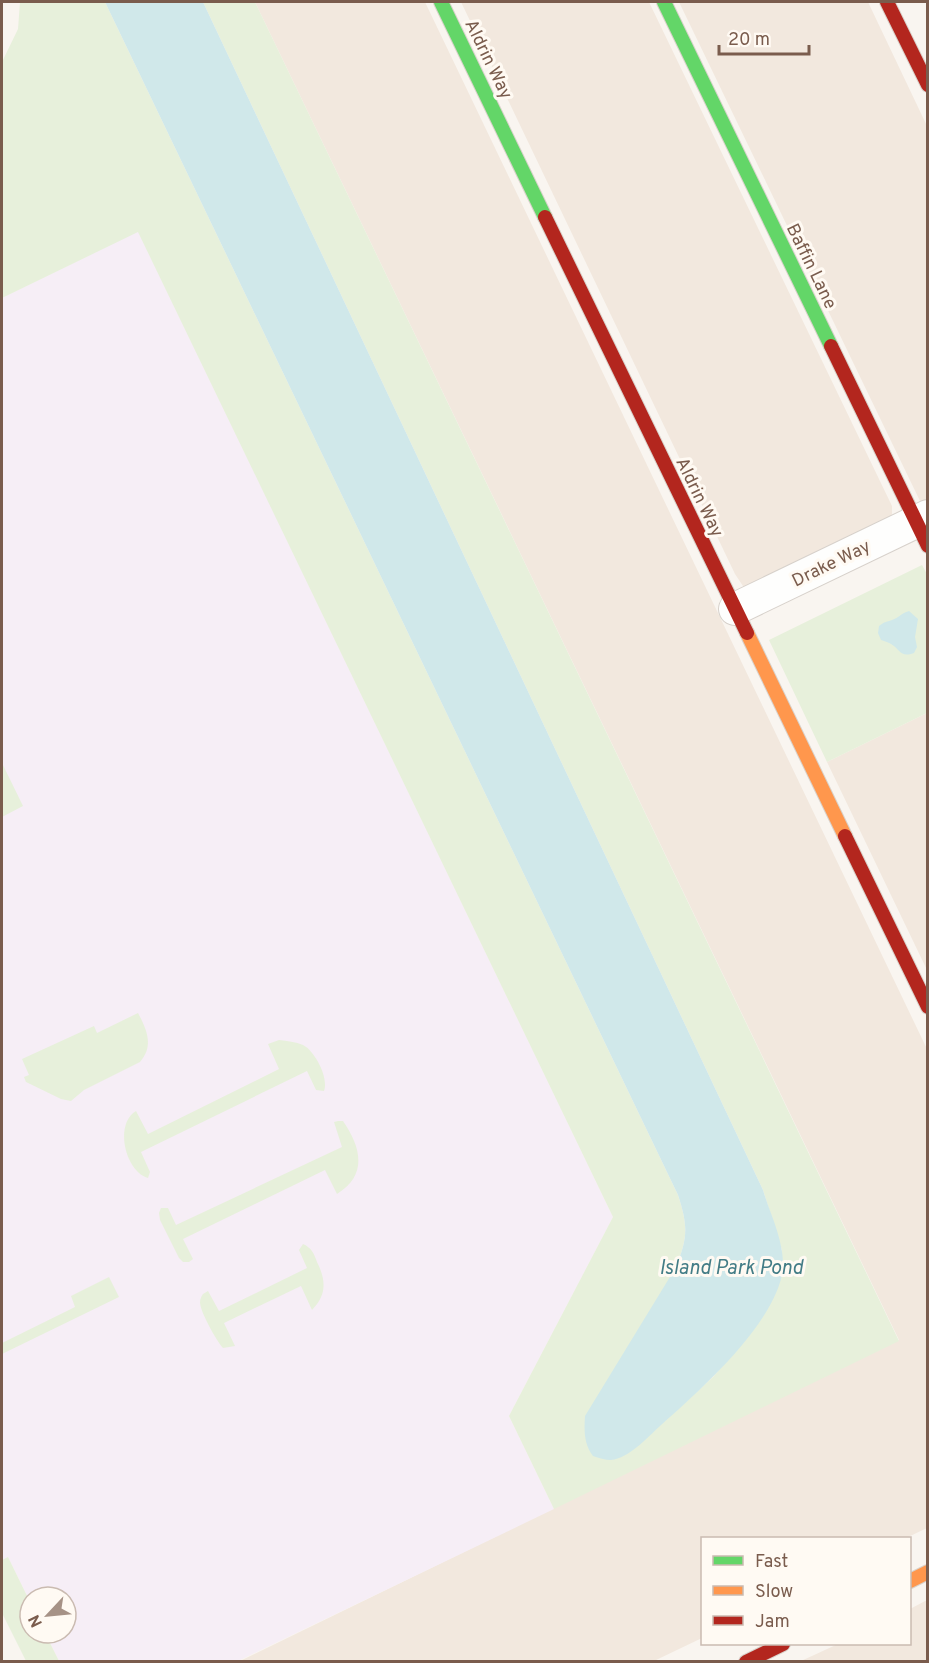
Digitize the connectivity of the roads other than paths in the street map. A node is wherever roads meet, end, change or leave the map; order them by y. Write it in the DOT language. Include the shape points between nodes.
graph roads {
  1 [pos="441,2"];
  2 [pos="664,2"];
  3 [pos="887,2"];
  4 [pos="927,85"];
  5 [pos="924,528"];
  6 [pos="735,609"];
  7 [pos="927,1007"];
  8 [pos="927,1572"];
  9 [pos="911,1580"];
  10 [pos="781,1645"];
  11 [pos="746,1662"];
  1 -- 6 [label="street, Aldrin Way"];
  2 -- 5 [label="street, Baffin Lane"];
  3 -- 4 [label="street"];
  5 -- 6 [label="street, Drake Way"];
  6 -- 7 [label="street, Aldrin Way"];
  8 -- 9 [label="street"];
  10 -- 11 [label="street"];
}
